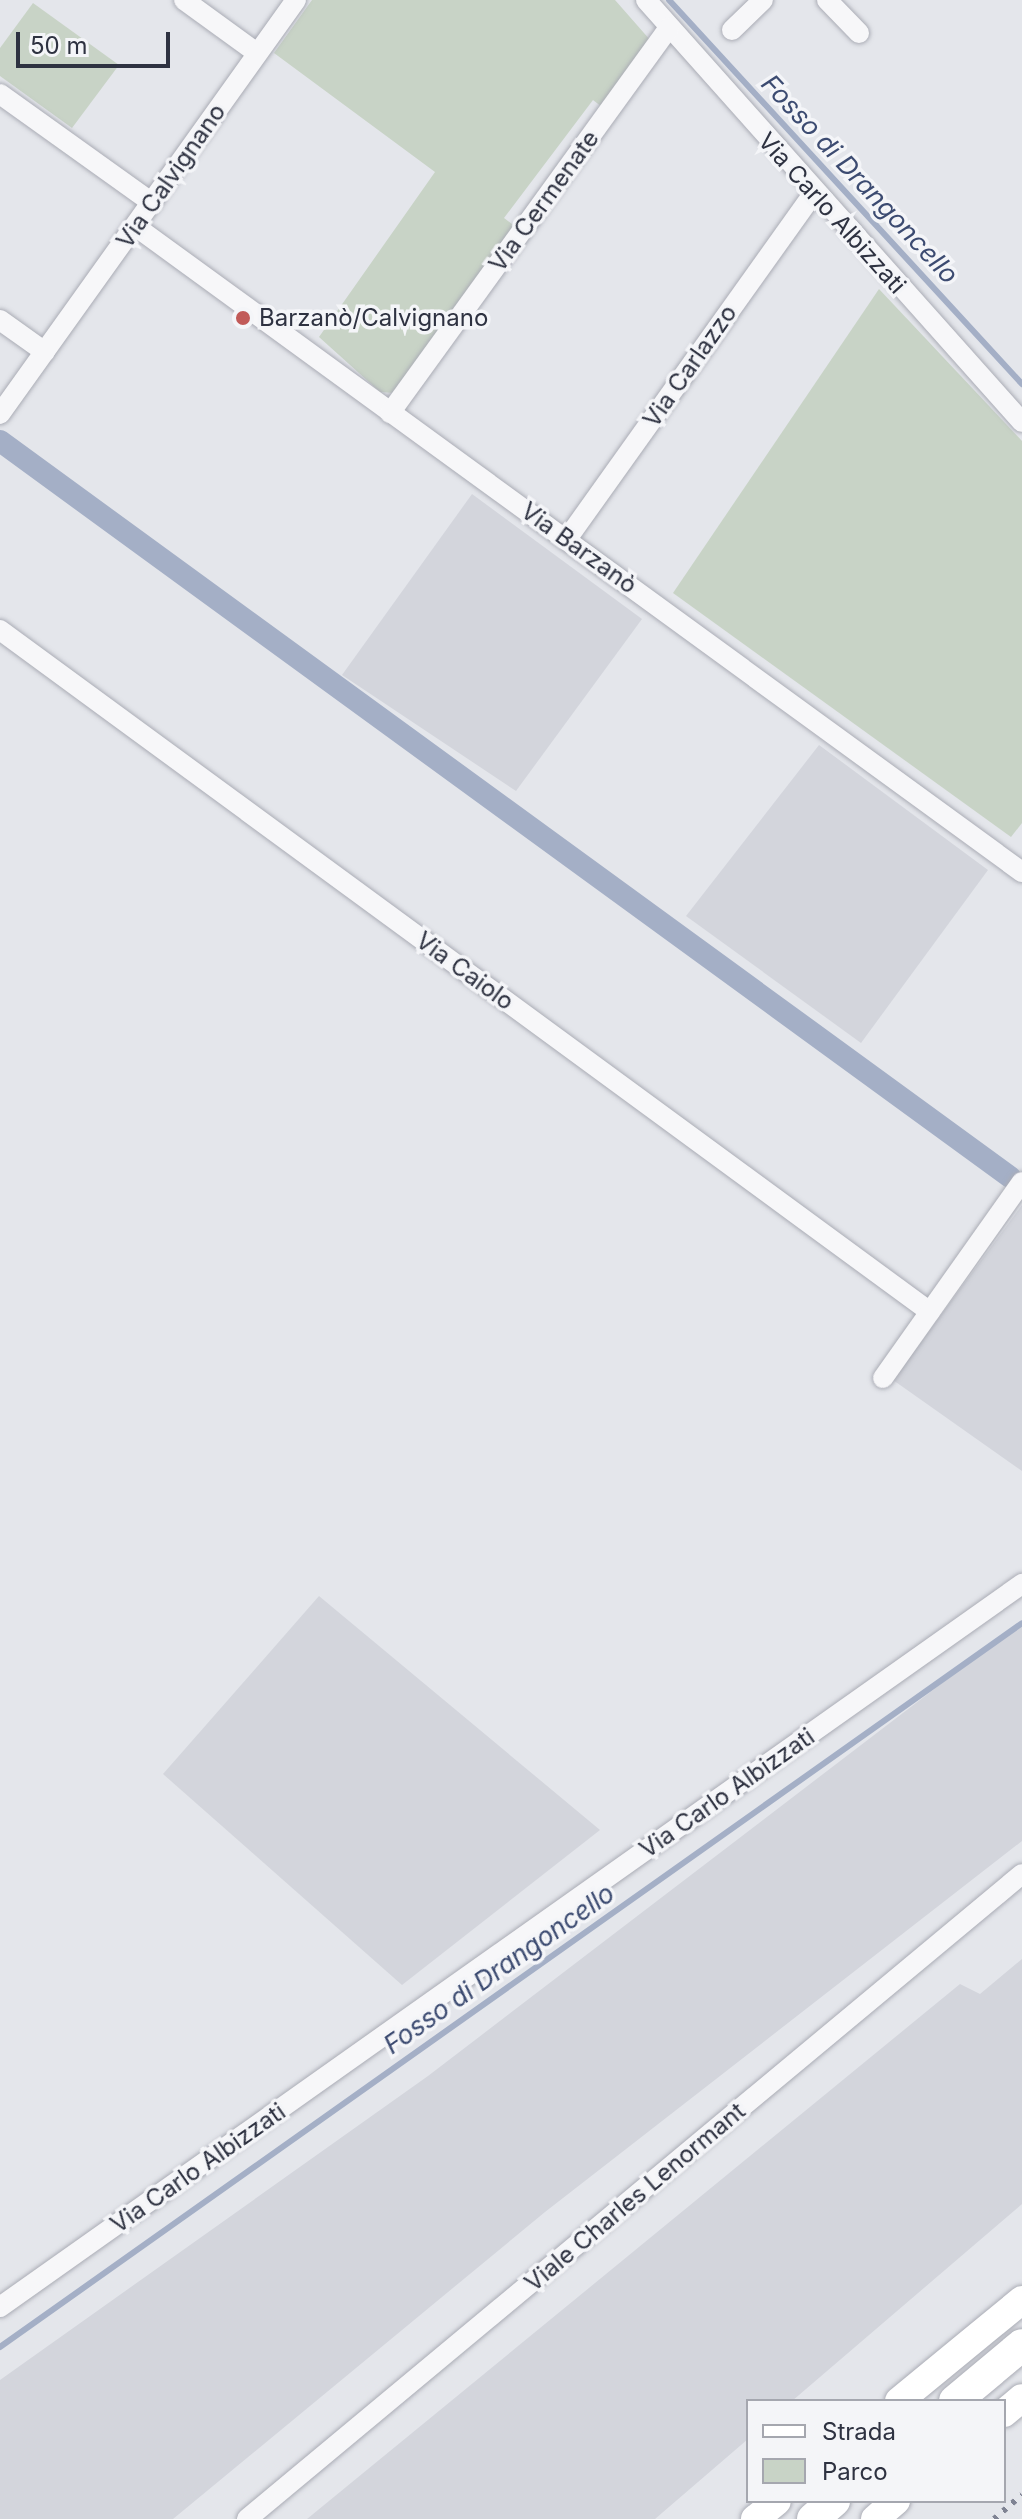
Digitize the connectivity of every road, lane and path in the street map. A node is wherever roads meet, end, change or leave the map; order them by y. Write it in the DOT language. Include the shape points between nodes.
graph roads {
  1 [pos="184,0"];
  2 [pos="296,0"];
  3 [pos="646,0"];
  4 [pos="763,0"];
  5 [pos="827,0"];
  6 [pos="669,27"];
  7 [pos="732,30"];
  8 [pos="859,33"];
  9 [pos="257,53"];
  10 [pos="0,94"];
  11 [pos="813,194"];
  12 [pos="152,203"];
  13 [pos="135,226"];
  14 [pos="0,320"];
  15 [pos="45,352"];
  16 [pos="390,413"];
  17 [pos="0,414"];
  18 [pos="1022,422"];
  19 [pos="567,539"];
  20 [pos="0,630"];
  21 [pos="1022,872"];
  22 [pos="1022,1182"];
  23 [pos="930,1312"];
  24 [pos="883,1378"];
  25 [pos="1022,1584"];
  26 [pos="1022,1874"];
  27 [pos="1022,2300"];
  28 [pos="0,2307"];
  29 [pos="1022,2345"];
  30 [pos="1022,2398"];
  31 [pos="901,2399"];
  32 [pos="957,2399"];
  33 [pos="1006,2411"];
  34 [pos="775,2503"];
  35 [pos="832,2503"];
  36 [pos="894,2503"];
  37 [pos="247,2519"];
  38 [pos="755,2519"];
  39 [pos="813,2519"];
  40 [pos="875,2519"];
  1 -- 9 [label="street"];
  2 -- 9 [label="street, Via Calvignano"];
  3 -- 6 [label="street, Via Carlo Albizzati"];
  4 -- 7 [label="street"];
  5 -- 8 [label="street"];
  6 -- 11 [label="street, Via Carlo Albizzati"];
  6 -- 16 [label="street, Via Cermenate"];
  9 -- 12 [label="street, Via Calvignano"];
  10 -- 12 [label="street"];
  11 -- 18 [label="street, Via Carlo Albizzati"];
  11 -- 19 [label="street, Via Carlazzo"];
  12 -- 13 [label="street, Via Calvignano"];
  13 -- 15 [label="street, Via Calvignano"];
  13 -- 16 [label="street, Via Barzanò"];
  14 -- 15 [label="street"];
  15 -- 17 [label="street, Via Calvignano"];
  16 -- 19 [label="street, Via Barzanò"];
  19 -- 21 [label="street, Via Barzanò"];
  20 -- 23 [label="street, Via Caiolo"];
  22 -- 23 [label="street"];
  23 -- 24 [label="street"];
  25 -- 28 [label="street, Via Carlo Albizzati"];
  26 -- 37 [label="street, Viale Charles Lenormant"];
  27 -- 31 [label="main road"];
  29 -- 32 [label="main road"];
  30 -- 33 [label="main road"];
  34 -- 38 [label="main road"];
  35 -- 39 [label="main road"];
  36 -- 40 [label="main road"];
}
